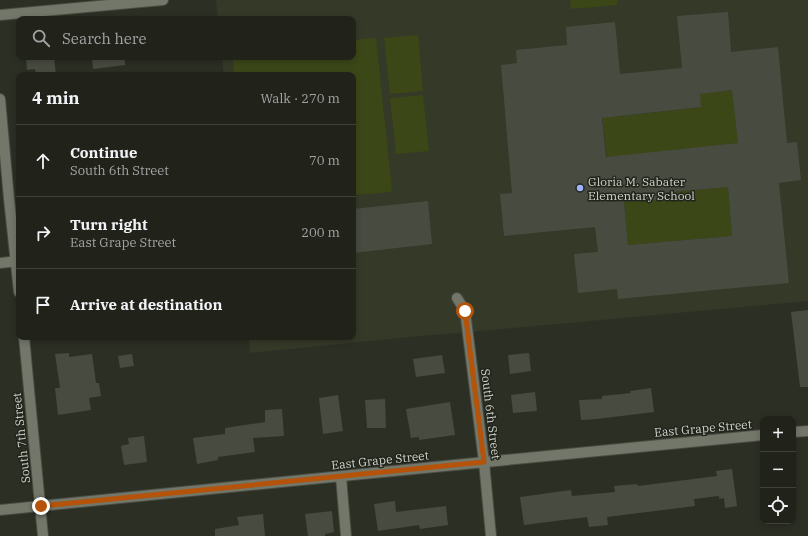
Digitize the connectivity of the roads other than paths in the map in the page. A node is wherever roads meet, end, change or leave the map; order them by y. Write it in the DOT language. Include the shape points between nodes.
graph roads {
  1 [pos="163,0"];
  2 [pos="0,15"];
  3 [pos="0,99"];
  4 [pos="16,251"];
  5 [pos="16,261"];
  6 [pos="0,263"];
  7 [pos="457,298"];
  8 [pos="24,340"];
  9 [pos="808,431"];
  10 [pos="796,432"];
  11 [pos="760,435"];
  12 [pos="484,462"];
  13 [pos="341,477"];
  14 [pos="41,506"];
  15 [pos="0,510"];
  16 [pos="44,536"];
  17 [pos="346,536"];
  18 [pos="491,536"];
  1 -- 2 [label="street"];
  3 -- 4 [label="street"];
  5 -- 6 [label="street"];
  7 -- 12 [label="street, South 6th Street" via="465,311"];
  8 -- 14 [label="street, South 7th Street"];
  9 -- 10 [label="street"];
  11 -- 12 [label="street, East Grape Street"];
  12 -- 13 [label="street, East Grape Street"];
  12 -- 18 [label="street, South 6th Street"];
  13 -- 14 [label="street, East Grape Street"];
  13 -- 17 [label="street"];
  14 -- 15 [label="street, East Grape Street"];
  14 -- 16 [label="street, South 7th Street"];
}
